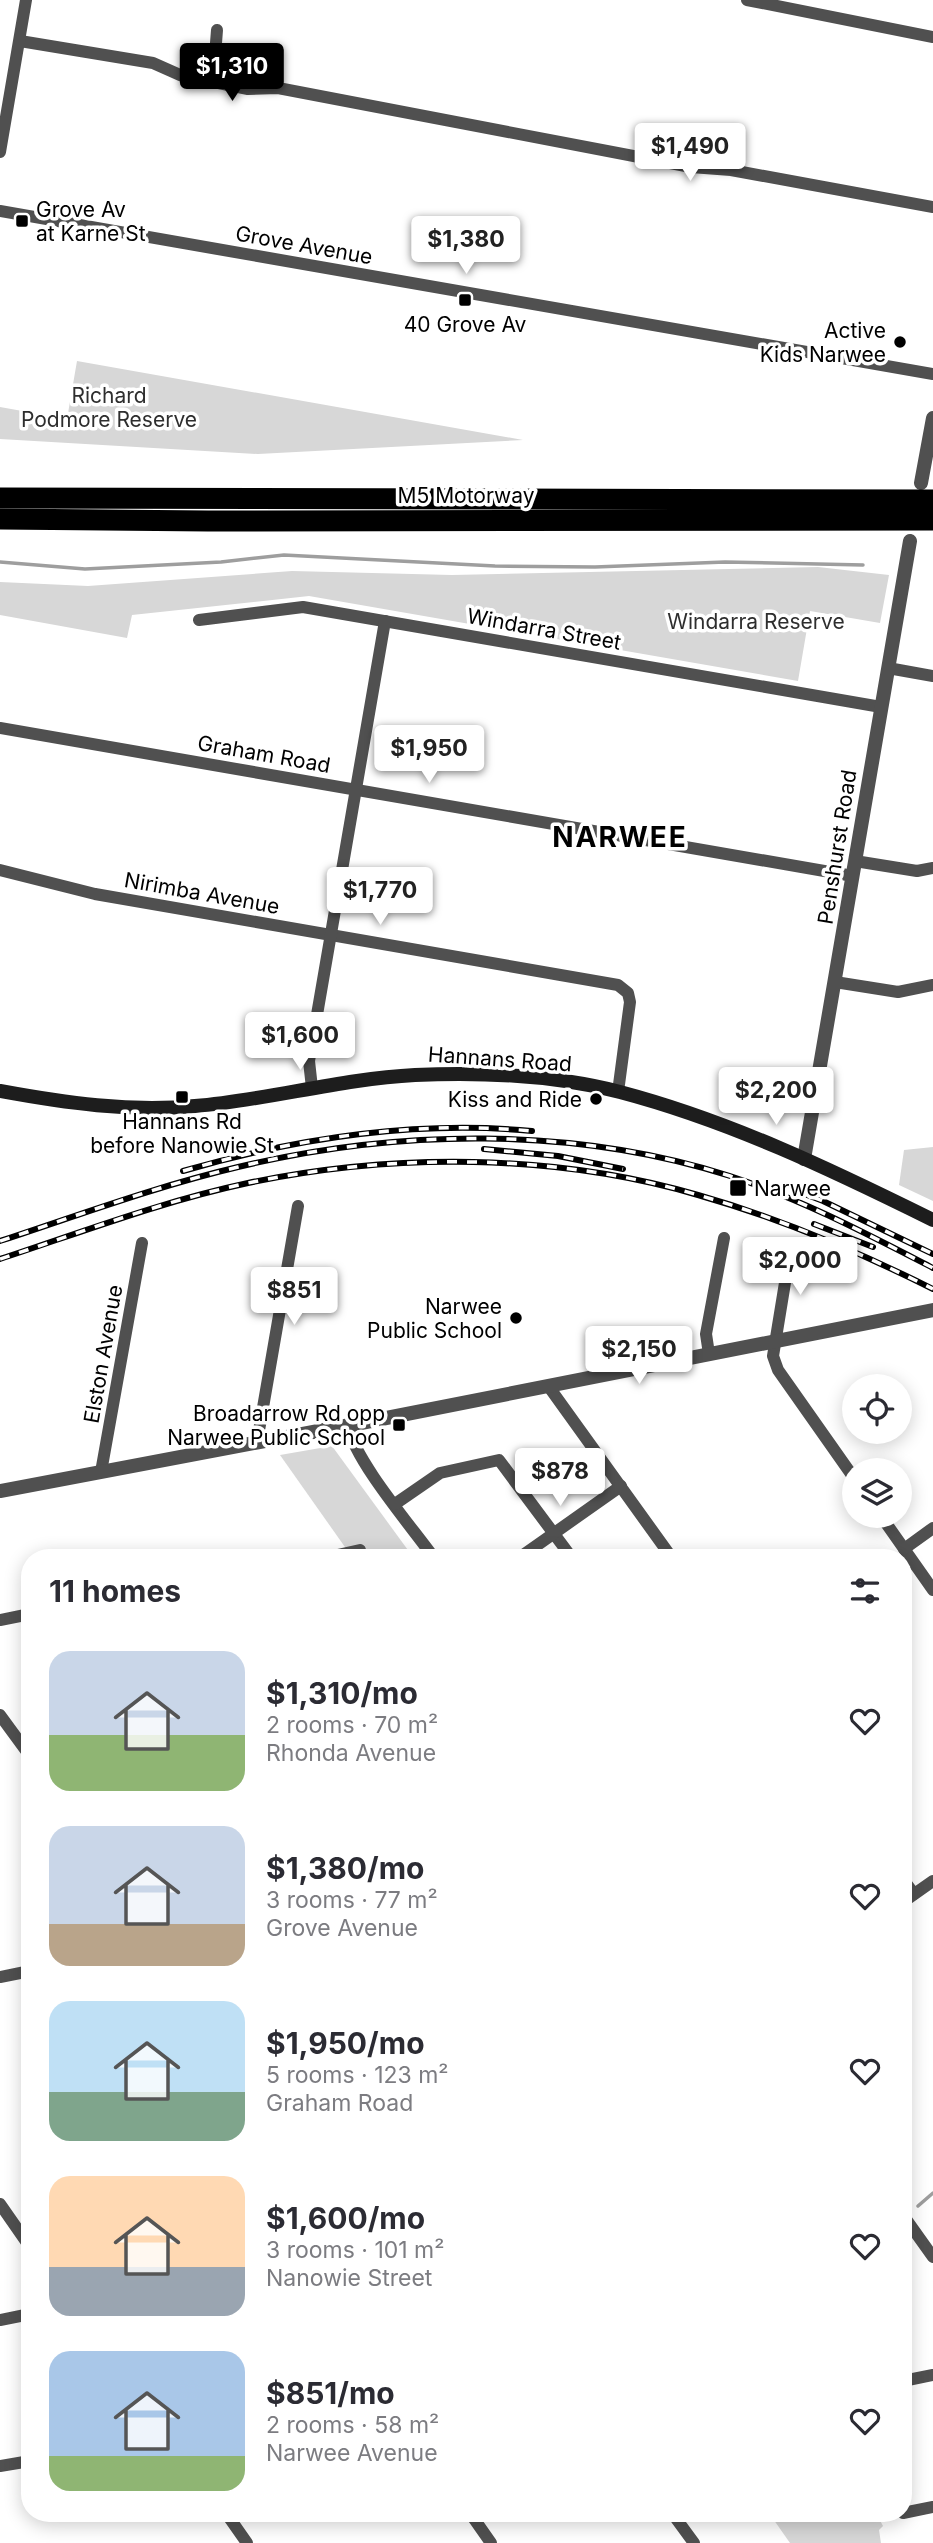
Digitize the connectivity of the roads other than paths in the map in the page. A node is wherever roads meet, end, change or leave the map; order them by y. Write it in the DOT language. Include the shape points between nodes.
graph roads {
  1 [pos="26,0"];
  2 [pos="747,0"];
  3 [pos="217,30"];
  4 [pos="933,37"];
  5 [pos="20,40"];
  6 [pos="213,82"];
  7 [pos="0,152"];
  8 [pos="933,207"];
  9 [pos="0,211"];
  10 [pos="933,374"];
  11 [pos="933,418"];
  12 [pos="927,491"];
  13 [pos="0,498"];
  14 [pos="883,510"];
  15 [pos="0,519"];
  16 [pos="933,520"];
  17 [pos="910,541"];
  18 [pos="199,620"];
  19 [pos="385,621"];
  20 [pos="888,668"];
  21 [pos="933,676"];
  22 [pos="881,708"];
  23 [pos="0,728"];
  24 [pos="356,789"];
  25 [pos="855,861"];
  26 [pos="933,869"];
  27 [pos="0,870"];
  28 [pos="853,876"];
  29 [pos="331,935"];
  30 [pos="835,982"];
  31 [pos="933,985"];
  32 [pos="312,1088"];
  33 [pos="0,1091"];
  34 [pos="618,1092"];
  35 [pos="804,1159"];
  36 [pos="298,1206"];
  37 [pos="933,1220"];
  38 [pos="724,1238"];
  39 [pos="142,1243"];
  40 [pos="791,1247"];
  41 [pos="930,1315"];
  42 [pos="775,1341"];
  43 [pos="709,1354"];
  44 [pos="549,1387"];
  45 [pos="348,1426"];
  46 [pos="257,1442"];
  47 [pos="842,1461"];
  48 [pos="101,1472"];
  49 [pos="621,1486"];
  50 [pos="0,1491"];
  51 [pos="395,1504"];
  52 [pos="889,1528"];
  53 [pos="933,1528"];
  54 [pos="554,1532"];
  55 [pos="428,1549"];
  56 [pos="531,1549"];
  57 [pos="566,1549"];
  58 [pos="666,1549"];
  59 [pos="904,1549"];
  60 [pos="912,1560"];
  61 [pos="933,1590"];
  62 [pos="21,1616"];
  63 [pos="0,1620"];
  64 [pos="0,1716"];
  65 [pos="21,1744"];
  66 [pos="933,1881"];
  67 [pos="912,1891"];
  68 [pos="914,1894"];
  69 [pos="21,1972"];
  70 [pos="0,1976"];
  71 [pos="0,2204"];
  72 [pos="912,2228"];
  73 [pos="21,2234"];
  74 [pos="933,2257"];
  75 [pos="21,2316"];
  76 [pos="0,2320"];
  77 [pos="933,2375"];
  78 [pos="912,2379"];
  79 [pos="21,2462"];
  80 [pos="0,2466"];
  81 [pos="933,2507"];
  82 [pos="912,2511"];
  83 [pos="232,2522"];
  84 [pos="476,2522"];
  85 [pos="679,2522"];
  86 [pos="247,2543"];
  87 [pos="491,2543"];
  88 [pos="694,2543"];
  1 -- 5 [label="street"];
  2 -- 4 [label="street"];
  3 -- 6 [label="street"];
  5 -- 6 [label="street" via="153,63"];
  5 -- 7 [label="street"];
  6 -- 8 [label="street" via="248,89 278,88 691,167 731,170"];
  9 -- 10 [label="street, Grove Avenue"];
  11 -- 12 [label="street"];
  12 -- 14 [label="highway, M5 Motorway"];
  13 -- 14 [label="highway, M5 Motorway"];
  14 -- 15 [label="highway, M5 Motorway" via="208,521"];
  14 -- 16 [label="highway, M5 Motorway"];
  17 -- 20 [label="street, Penshurst Road"];
  18 -- 19 [label="street, Windarra Street" via="303,607"];
  19 -- 22 [label="street, Windarra Street"];
  19 -- 24 [label="street"];
  20 -- 21 [label="street"];
  20 -- 22 [label="street, Penshurst Road"];
  22 -- 25 [label="street, Penshurst Road"];
  23 -- 24 [label="street, Graham Road"];
  24 -- 28 [label="street, Graham Road"];
  24 -- 29 [label="street"];
  25 -- 26 [label="street" via="917,871"];
  25 -- 28 [label="street, Penshurst Road"];
  27 -- 29 [label="street, Nirimba Avenue" via="95,894"];
  28 -- 30 [label="street, Penshurst Road"];
  29 -- 32 [label="street" via="309,1061"];
  29 -- 34 [label="street, Nirimba Avenue" via="618,985 628,993 630,1002"];
  30 -- 31 [label="street" via="898,992"];
  30 -- 35 [label="street, Penshurst Road"];
  32 -- 33 [label="main road, Hannans Road" via="142,1109 73,1104"];
  32 -- 34 [label="main road, Hannans Road" via="387,1077 458,1074 548,1080"];
  34 -- 35 [label="main road, Hannans Road" via="734,1129"];
  35 -- 37 [label="main road, Hannans Road"];
  36 -- 46 [label="street"];
  38 -- 43 [label="street" via="706,1334"];
  39 -- 48 [label="street, Elston Avenue"];
  40 -- 42 [label="street"];
  41 -- 42 [label="street"];
  42 -- 43 [label="street"];
  42 -- 47 [label="street" via="773,1356 778,1370"];
  43 -- 44 [label="street"];
  44 -- 45 [label="street"];
  44 -- 49 [label="street"];
  45 -- 46 [label="street"];
  45 -- 51 [label="street" via="350,1439"];
  46 -- 48 [label="street"];
  48 -- 50 [label="street"];
  49 -- 54 [label="street"];
  49 -- 58 [label="street"];
  51 -- 54 [label="street" via="440,1473 499,1460"];
  51 -- 55 [label="street"];
  52 -- 59 [label="street"];
  53 -- 59 [label="street"];
  54 -- 56 [label="street"];
  54 -- 57 [label="street"];
  60 -- 61 [label="street"];
  62 -- 63 [label="street"];
  64 -- 65 [label="street"];
  66 -- 68 [label="street"];
  67 -- 68 [label="street"];
  69 -- 70 [label="street"];
  71 -- 73 [label="street"];
  72 -- 74 [label="street"];
  75 -- 76 [label="street"];
  77 -- 78 [label="street"];
  79 -- 80 [label="street"];
  81 -- 82 [label="street"];
  83 -- 86 [label="street"];
  84 -- 87 [label="street"];
  85 -- 88 [label="street"];
}
